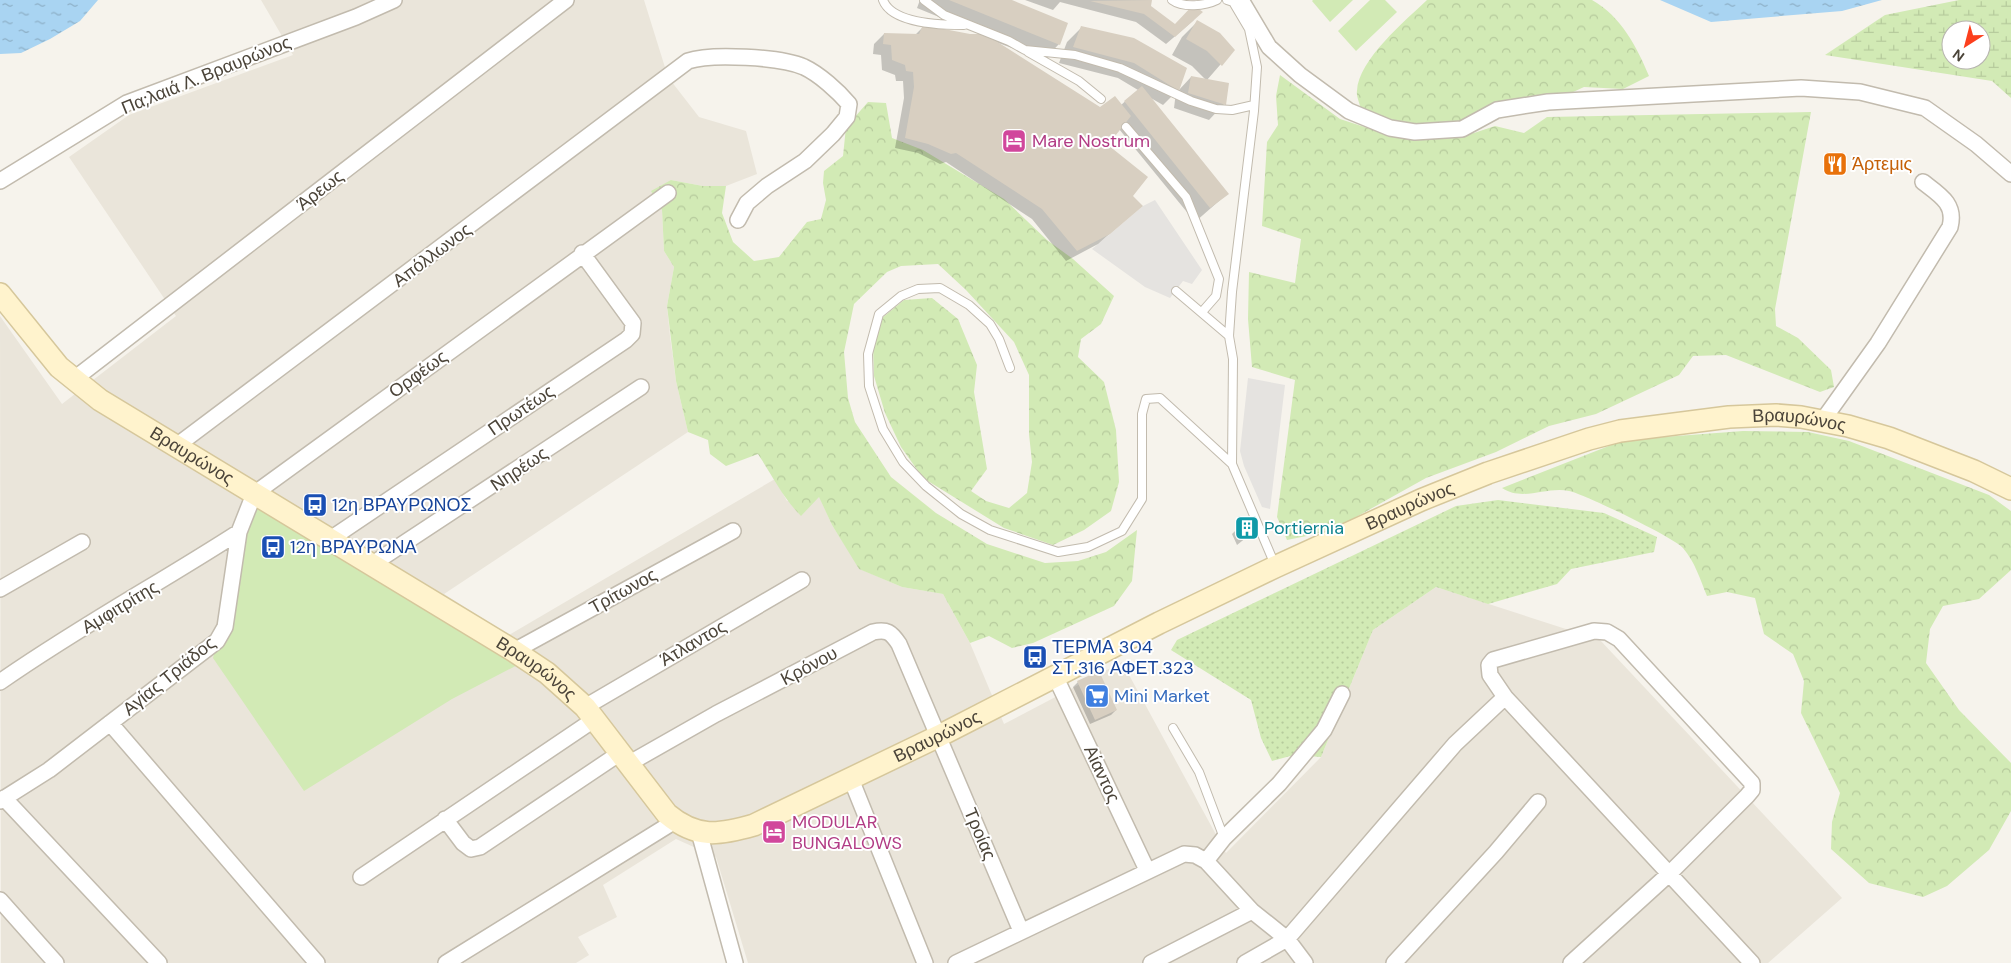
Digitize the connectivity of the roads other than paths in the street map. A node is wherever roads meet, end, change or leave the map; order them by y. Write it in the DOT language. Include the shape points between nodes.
graph roads {
  1 [pos="394,0"];
  2 [pos="566,0"];
  3 [pos="883,0"];
  4 [pos="924,0"];
  5 [pos="1172,0"];
  6 [pos="1217,0"];
  7 [pos="1227,0"];
  8 [pos="1241,0"];
  9 [pos="969,25"];
  10 [pos="1025,50"];
  11 [pos="1101,99"];
  12 [pos="1254,106"];
  13 [pos="1126,127"];
  14 [pos="2011,174"];
  15 [pos="0,180"];
  16 [pos="1924,182"];
  17 [pos="668,193"];
  18 [pos="738,220"];
  19 [pos="582,253"];
  20 [pos="1176,291"];
  21 [pos="0,294"];
  22 [pos="1202,312"];
  23 [pos="1229,336"];
  24 [pos="1010,368"];
  25 [pos="74,380"];
  26 [pos="641,387"];
  27 [pos="1823,420"];
  28 [pos="175,447"];
  29 [pos="1232,464"];
  30 [pos="2011,489"];
  31 [pos="254,494"];
  32 [pos="733,531"];
  33 [pos="239,532"];
  34 [pos="329,540"];
  35 [pos="82,542"];
  36 [pos="371,565"];
  37 [pos="1275,567"];
  38 [pos="802,580"];
  39 [pos="0,589"];
  40 [pos="514,651"];
  41 [pos="1056,678"];
  42 [pos="0,682"];
  43 [pos="1342,694"];
  44 [pos="1505,697"];
  45 [pos="590,713"];
  46 [pos="110,724"];
  47 [pos="1173,728"];
  48 [pos="939,736"];
  49 [pos="624,759"];
  50 [pos="851,779"];
  51 [pos="2,800"];
  52 [pos="1538,802"];
  53 [pos="445,819"];
  54 [pos="675,821"];
  55 [pos="699,832"];
  56 [pos="1224,838"];
  57 [pos="1206,861"];
  58 [pos="1147,870"];
  59 [pos="1670,873"];
  60 [pos="361,877"];
  61 [pos="0,900"];
  62 [pos="1252,911"];
  63 [pos="1021,932"];
  64 [pos="1287,939"];
  65 [pos="56,963"];
  66 [pos="159,963"];
  67 [pos="317,963"];
  68 [pos="446,963"];
  69 [pos="735,963"];
  70 [pos="925,963"];
  71 [pos="956,963"];
  72 [pos="1151,963"];
  73 [pos="1245,963"];
  74 [pos="1305,963"];
  75 [pos="1394,963"];
  76 [pos="1571,963"];
  77 [pos="1752,963"];
  1 -- 15 [label="street, Πα;λαιά Λ. Βραυρώνος" via="127,104"];
  2 -- 25 [label="street, Άρεως"];
  3 -- 9 [label="lane" via="886,9 896,15 941,25"];
  4 -- 9 [label="lane" via="944,15"];
  5 -- 6 [label="lane" via="1198,5"];
  7 -- 12 [label="lane" via="1233,2 1249,29 1257,67"];
  8 -- 14 [label="street" via="1269,47 1300,75 1349,111 1390,128 1415,132 1462,130 1497,110 1548,102 1801,88 1860,92 1925,108"];
  9 -- 10 [label="lane"];
  10 -- 11 [label="lane" via="1079,81"];
  10 -- 12 [label="lane" via="1076,56 1120,68 1216,109"];
  12 -- 23 [label="lane"];
  13 -- 22 [label="lane" via="1186,197 1218,279 1216,296"];
  16 -- 27 [label="street" via="1949,206 1953,215 1950,227 1878,343"];
  17 -- 19 [label="street, Ορφέως"];
  18 -- 28 [label="street, Απόλλωνος" via="746,203 805,161 833,134 847,118 848,104 805,68 788,62 722,57 688,61"];
  19 -- 31 [label="street, Ορφέως"];
  19 -- 34 [label="street, Πρωτέως" via="633,323 632,334"];
  20 -- 22 [label="lane"];
  21 -- 25 [label="main road, Βραυρώνος" via="59,367"];
  22 -- 23 [label="lane"];
  23 -- 29 [label="lane" via="1233,359"];
  24 -- 29 [label="lane" via="990,324 969,305 940,288 918,289 901,296 879,314 868,354 869,386 877,412 903,462 926,486 961,514 990,530 1058,552 1088,548 1122,531 1142,500 1142,414 1146,399 1160,398 1171,406"];
  25 -- 28 [label="main road, Βραυρώνος"];
  26 -- 36 [label="street, Νηρέως"];
  27 -- 30 [label="main road, Βραυρώνος" via="1898,441 1974,470"];
  27 -- 37 [label="main road, Βραυρώνος" via="1776,415 1729,416 1620,431 1589,439 1488,473 1421,500"];
  28 -- 31 [label="main road, Βραυρώνος"];
  29 -- 37 [label="lane"];
  31 -- 33 [label="street, Αγίας Τριάδος"];
  31 -- 34 [label="main road, Βραυρώνος"];
  32 -- 40 [label="street, Τρίτωνος"];
  33 -- 42 [label="street, Αμφιτρίτης"];
  33 -- 46 [label="street, Αγίας Τριάδος" via="225,627 217,641"];
  34 -- 36 [label="main road, Βραυρώνος"];
  35 -- 39 [label="street"];
  36 -- 40 [label="main road, Βραυρώνος"];
  37 -- 41 [label="main road, Βραυρώνος"];
  38 -- 45 [label="street, Άτλαντος"];
  40 -- 45 [label="main road, Βραυρώνος" via="547,673"];
  41 -- 48 [label="main road, Βραυρώνος"];
  41 -- 58 [label="street, Αίαντος"];
  43 -- 56 [label="street" via="1324,730 1279,784"];
  44 -- 59 [label="street"];
  44 -- 59 [label="street" via="1490,675 1488,665 1493,660 1594,630 1607,632 1626,646 1752,783 1752,790 1747,796"];
  44 -- 64 [label="street" via="1455,744"];
  45 -- 49 [label="main road, Βραυρώνος"];
  45 -- 53 [label="street, Άτλαντος"];
  46 -- 51 [label="street, Αγίας Τριάδος" via="49,770"];
  46 -- 67 [label="street"];
  47 -- 56 [label="lane" via="1199,772"];
  48 -- 49 [label="street, Κρόνου" via="899,644 892,633 883,630 873,632"];
  48 -- 50 [label="main road, Βραυρώνος"];
  48 -- 63 [label="street, Τροίας"];
  49 -- 53 [label="street" via="480,847 471,848 463,843"];
  49 -- 54 [label="main road, Βραυρώνος"];
  50 -- 55 [label="main road, Βραυρώνος" via="754,825 730,832"];
  50 -- 70 [label="street"];
  51 -- 66 [label="street"];
  52 -- 75 [label="street"];
  53 -- 60 [label="street, Άτλαντος"];
  54 -- 55 [label="main road, Βραυρώνος"];
  54 -- 68 [label="street"];
  55 -- 69 [label="street"];
  56 -- 57 [label="street"];
  57 -- 58 [label="street" via="1184,854"];
  57 -- 62 [label="street"];
  58 -- 63 [label="street"];
  59 -- 76 [label="street"];
  59 -- 77 [label="street"];
  61 -- 65 [label="street"];
  62 -- 64 [label="street"];
  62 -- 72 [label="street"];
  63 -- 71 [label="street"];
  64 -- 73 [label="street"];
  64 -- 74 [label="street"];
}
